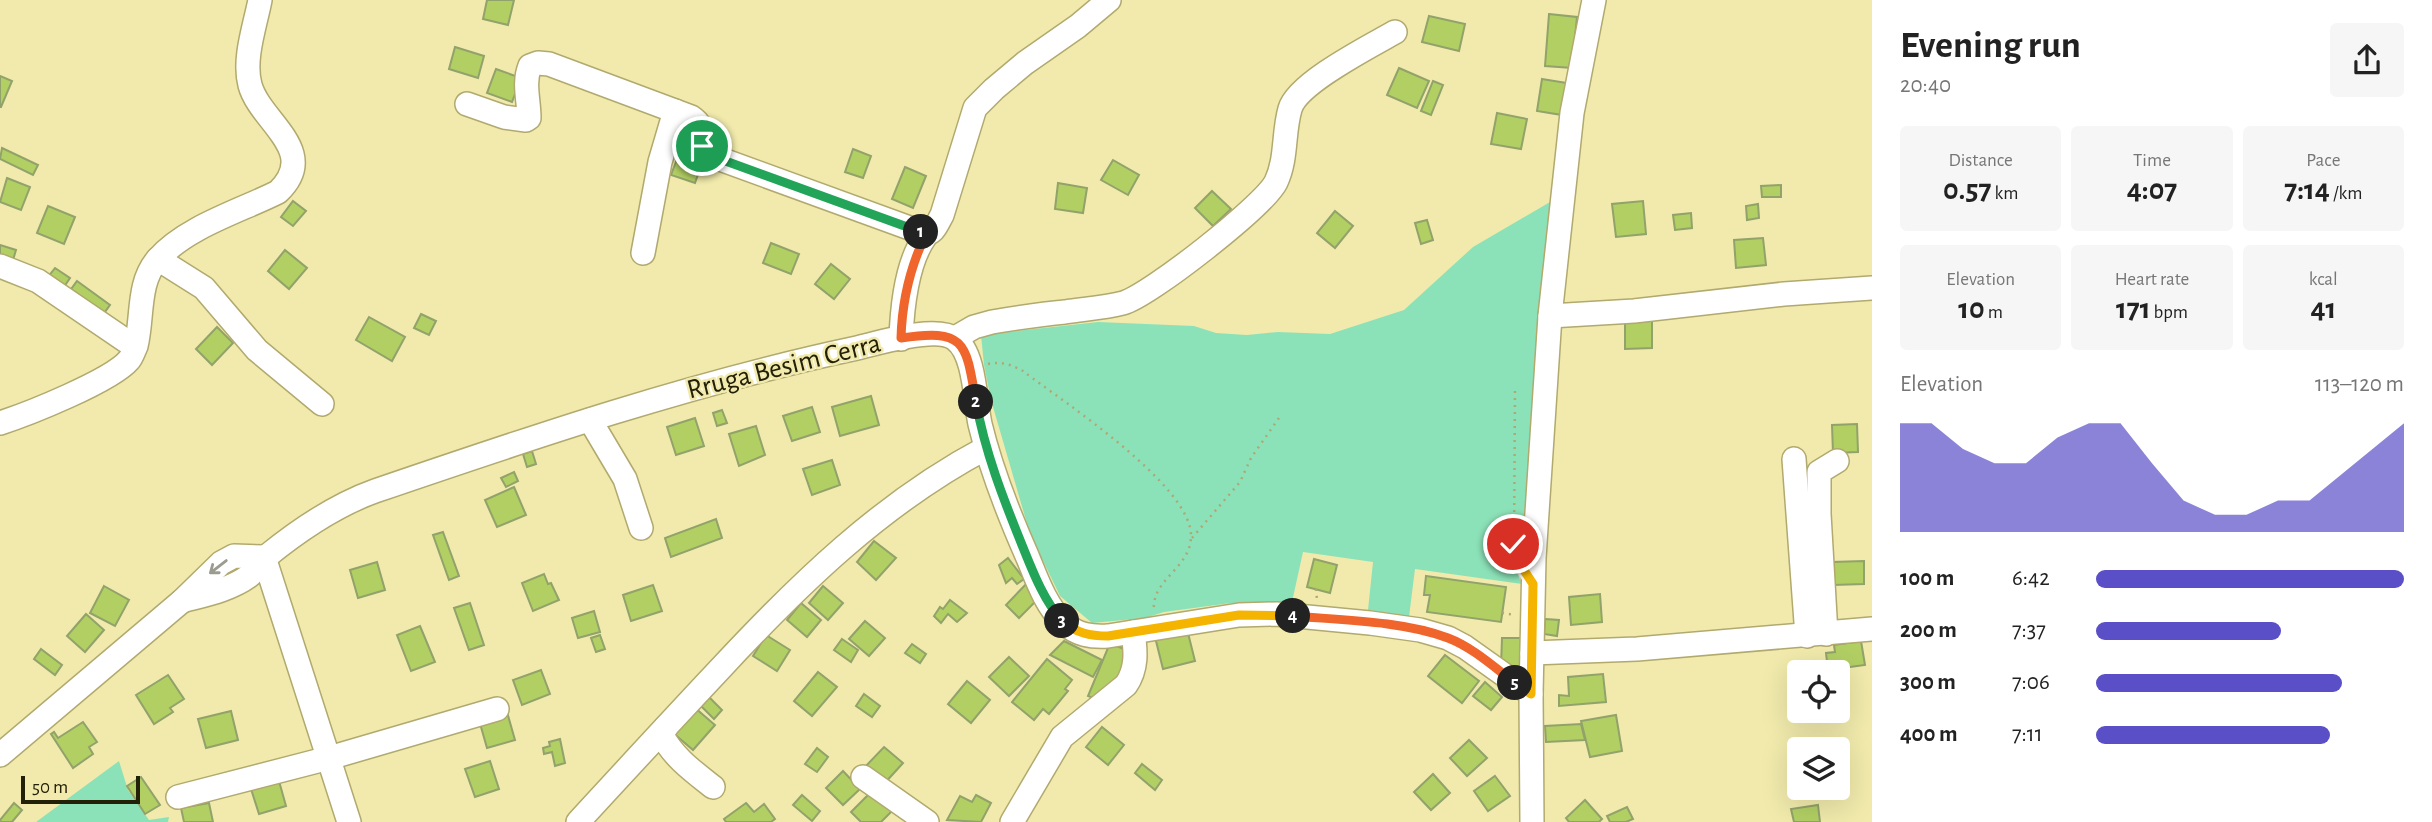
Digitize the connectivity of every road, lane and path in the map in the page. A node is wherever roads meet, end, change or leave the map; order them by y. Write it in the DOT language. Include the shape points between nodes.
graph roads {
  1 [pos="260,0"];
  2 [pos="1109,0"];
  3 [pos="1594,0"];
  4 [pos="1395,32"];
  5 [pos="467,104"];
  6 [pos="676,111"];
  7 [pos="926,234"];
  8 [pos="643,253"];
  9 [pos="158,258"];
  10 [pos="0,266"];
  11 [pos="1872,288"];
  12 [pos="1550,316"];
  13 [pos="901,338"];
  14 [pos="955,338"];
  15 [pos="135,347"];
  16 [pos="970,367"];
  17 [pos="1515,387"];
  18 [pos="322,404"];
  19 [pos="1281,415"];
  20 [pos="590,420"];
  21 [pos="0,423"];
  22 [pos="986,448"];
  23 [pos="1794,459"];
  24 [pos="1837,461"];
  25 [pos="641,528"];
  26 [pos="1192,538"];
  27 [pos="1515,551"];
  28 [pos="264,557"];
  29 [pos="1316,589"];
  30 [pos="1318,603"];
  31 [pos="1502,613"];
  32 [pos="1520,616"];
  33 [pos="1872,629"];
  34 [pos="1144,630"];
  35 [pos="1816,635"];
  36 [pos="1532,653"];
  37 [pos="1531,694"];
  38 [pos="497,709"];
  39 [pos="666,727"];
  40 [pos="0,755"];
  41 [pos="329,758"];
  42 [pos="863,777"];
  43 [pos="713,787"];
  44 [pos="178,797"];
  45 [pos="349,822"];
  46 [pos="578,822"];
  47 [pos="927,822"];
  48 [pos="1012,822"];
  49 [pos="1532,822"];
  1 -- 9 [label="street" via="250,50 250,84 256,101 291,148 292,173 278,192 184,237"];
  2 -- 7 [label="street" via="1025,63 975,108 942,215"];
  3 -- 12 [label="street" via="1570,127"];
  4 -- 14 [label="street" via="1353,56 1293,101 1276,183 1234,226 1146,292 1126,303 992,322"];
  5 -- 6 [label="street" via="526,120 527,74 530,66 538,63"];
  6 -- 7 [label="street" via="698,122 702,146 709,155"];
  6 -- 8 [label="street" via="660,162"];
  7 -- 13 [label="street" via="908,282"];
  9 -- 15 [label="street" via="146,283"];
  9 -- 18 [label="street" via="204,288 257,350"];
  10 -- 15 [label="street" via="38,281"];
  11 -- 12 [label="street"];
  12 -- 36 [label="street" via="1535,531"];
  13 -- 14 [label="street, Rruga Besim Cerra" via="941,334"];
  13 -- 20 [label="street, Rruga Besim Cerra" via="750,372"];
  14 -- 16 [label="street"];
  15 -- 21 [label="street" via="130,359 100,379"];
  16 -- 22 [label="street"];
  16 -- 26 [label="path" via="996,362 1012,365 1109,436 1170,489 1187,517"];
  17 -- 27 [label="path"];
  19 -- 26 [label="path" via="1240,482"];
  20 -- 25 [label="street" via="625,479"];
  20 -- 28 [label="street, Rruga Besim Cerra" via="353,499"];
  22 -- 34 [label="street" via="1025,553 1054,612 1070,627 1091,636"];
  22 -- 39 [label="street" via="890,509 828,559"];
  23 -- 35 [label="street"];
  24 -- 35 [label="street" via="1819,472"];
  26 -- 34 [label="path" via="1179,567 1156,595"];
  28 -- 40 [label="street, Rruga Besim Cerra" via="248,577 182,601"];
  28 -- 41 [label="street"];
  29 -- 30 [label="path"];
  31 -- 32 [label="path"];
  33 -- 35 [label="street"];
  34 -- 37 [label="street" via="1276,614 1420,630 1465,647"];
  34 -- 48 [label="street" via="1126,685 1062,737"];
  35 -- 36 [label="street"];
  36 -- 37 [label="street"];
  37 -- 49 [label="street"];
  38 -- 41 [label="street"];
  39 -- 43 [label="street" via="662,735 668,746"];
  39 -- 46 [label="street"];
  41 -- 44 [label="street"];
  41 -- 45 [label="street"];
  42 -- 47 [label="street"];
}
